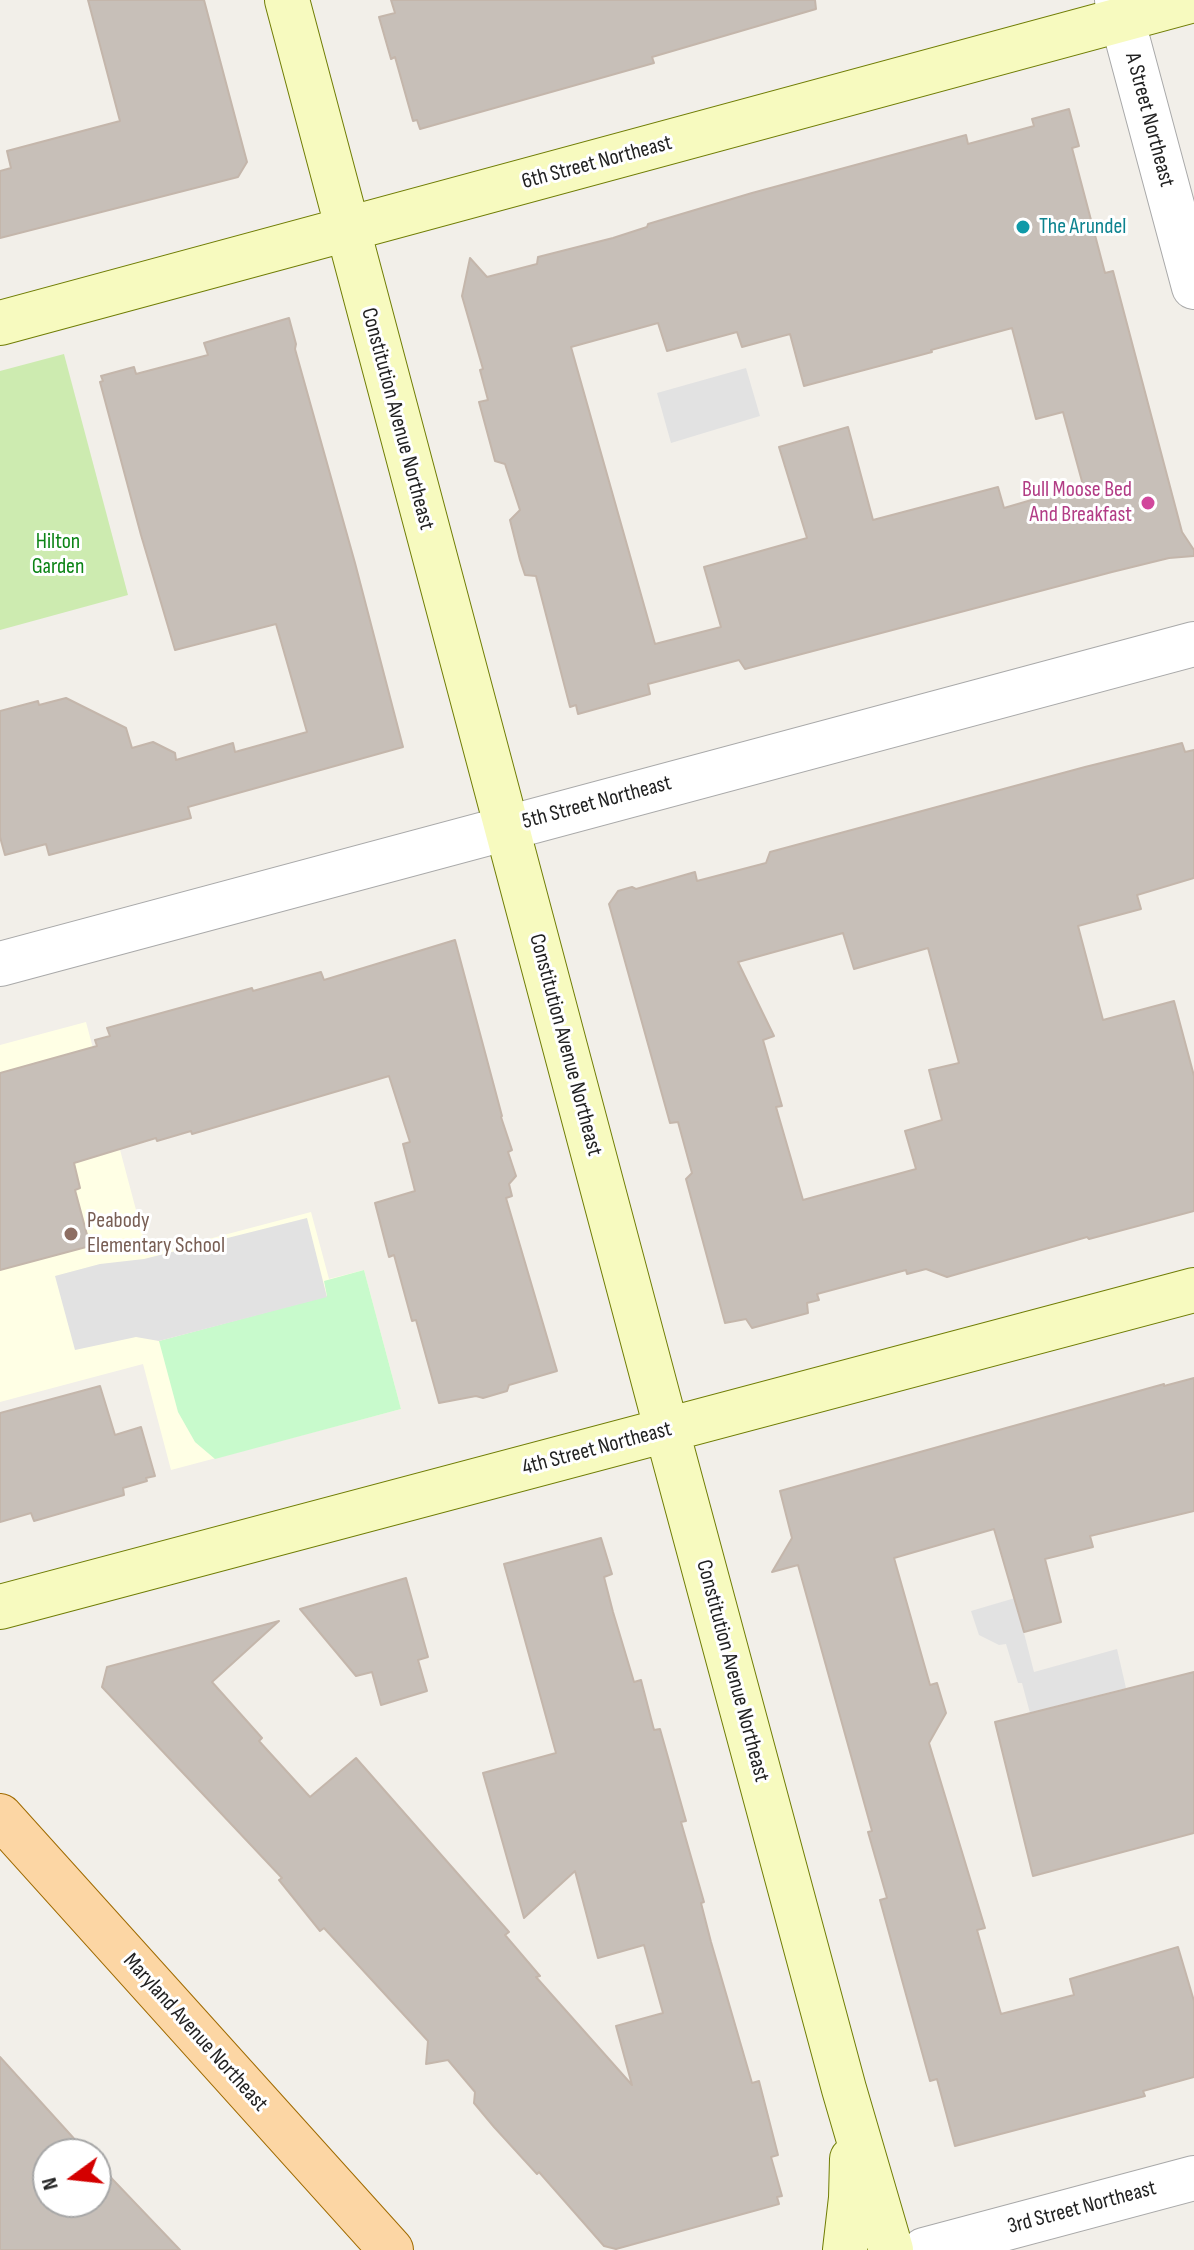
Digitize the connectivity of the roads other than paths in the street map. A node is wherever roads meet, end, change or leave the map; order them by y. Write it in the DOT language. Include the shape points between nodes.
graph roads {
  1 [pos="287,0"];
  2 [pos="1194,0"];
  3 [pos="1120,10"];
  4 [pos="347,229"];
  5 [pos="1194,287"];
  6 [pos="0,323"];
  7 [pos="1194,644"];
  8 [pos="507,827"];
  9 [pos="0,964"];
  10 [pos="1194,1290"];
  11 [pos="667,1431"];
  12 [pos="0,1607"];
  13 [pos="0,1816"];
  14 [pos="844,2089"];
  15 [pos="1194,2178"];
  16 [pos="391,2250"];
  17 [pos="845,2250"];
  18 [pos="891,2250"];
  19 [pos="924,2250"];
  1 -- 4 [label="main road, Constitution Avenue Northeast"];
  2 -- 3 [label="main road, 6th Street Northeast"];
  3 -- 4 [label="main road, 6th Street Northeast"];
  3 -- 5 [label="street, A Street Northeast"];
  4 -- 6 [label="main road, 6th Street Northeast"];
  4 -- 8 [label="main road, Constitution Avenue Northeast"];
  7 -- 8 [label="street, 5th Street Northeast"];
  8 -- 9 [label="street, 5th Street Northeast"];
  8 -- 11 [label="main road, Constitution Avenue Northeast"];
  10 -- 11 [label="main road, 4th Street Northeast"];
  11 -- 12 [label="main road, 4th Street Northeast"];
  11 -- 14 [label="main road, Constitution Avenue Northeast"];
  13 -- 16 [label="main road, Maryland Avenue Northeast"];
  14 -- 17 [label="main road, Constitution Avenue Northeast" via="852,2177"];
  14 -- 18 [label="main road, Constitution Avenue Northeast"];
  15 -- 19 [label="street, 3rd Street Northeast"];
}
